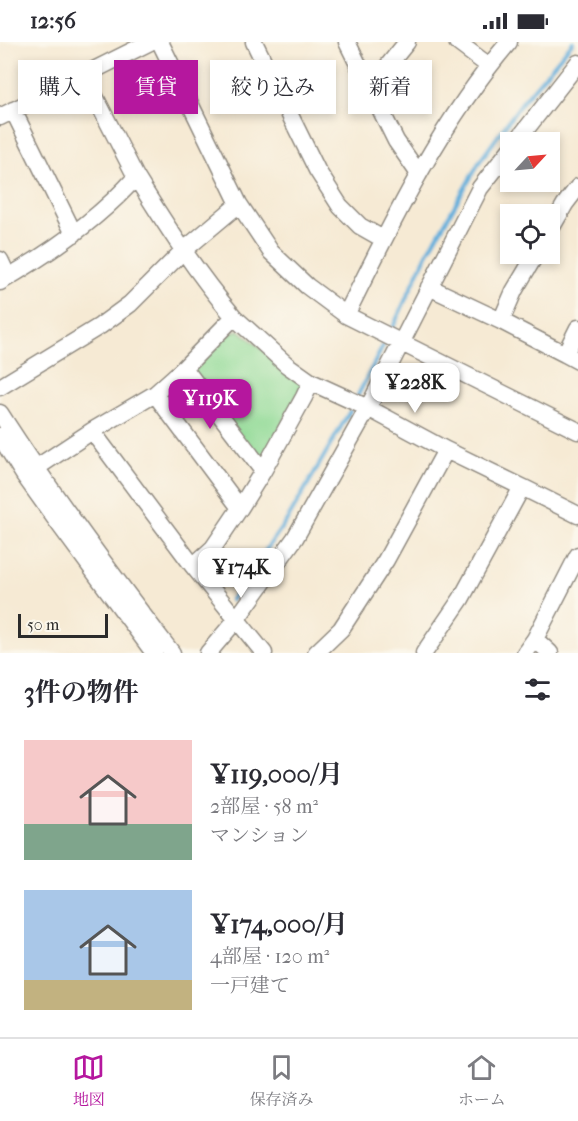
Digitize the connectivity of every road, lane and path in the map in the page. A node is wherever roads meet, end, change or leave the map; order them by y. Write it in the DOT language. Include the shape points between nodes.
graph roads {
  1 [pos="150,42"];
  2 [pos="160,42"];
  3 [pos="254,42"];
  4 [pos="347,42"];
  5 [pos="407,42"];
  6 [pos="457,42"];
  7 [pos="509,42"];
  8 [pos="356,60"];
  9 [pos="393,60"];
  10 [pos="578,63"];
  11 [pos="102,66"];
  12 [pos="489,66"];
  13 [pos="102,110"];
  14 [pos="7,113"];
  15 [pos="383,114"];
  16 [pos="524,132"];
  17 [pos="500,163"];
  18 [pos="419,174"];
  19 [pos="136,177"];
  20 [pos="578,187"];
  21 [pos="239,204"];
  22 [pos="560,213"];
  23 [pos="74,234"];
  24 [pos="383,239"];
  25 [pos="183,251"];
  26 [pos="0,260"];
  27 [pos="530,264"];
  28 [pos="4,279"];
  29 [pos="429,287"];
  30 [pos="346,315"];
  31 [pos="234,317"];
  32 [pos="501,321"];
  33 [pos="578,328"];
  34 [pos="400,343"];
  35 [pos="572,357"];
  36 [pos="184,368"];
  37 [pos="310,382"];
  38 [pos="0,387"];
  39 [pos="155,394"];
  40 [pos="368,408"];
  41 [pos="0,413"];
  42 [pos="92,431"];
  43 [pos="578,431"];
  44 [pos="0,436"];
  45 [pos="446,450"];
  46 [pos="36,468"];
  47 [pos="263,471"];
  48 [pos="522,487"];
  49 [pos="240,508"];
  50 [pos="578,514"];
  51 [pos="578,555"];
  52 [pos="193,566"];
  53 [pos="574,576"];
  54 [pos="236,620"];
  55 [pos="535,639"];
  56 [pos="154,653"];
  57 [pos="172,653"];
  58 [pos="208,653"];
  59 [pos="264,653"];
  60 [pos="316,653"];
  61 [pos="424,653"];
  62 [pos="525,653"];
  63 [pos="550,653"];
  1 -- 11 [label="street"];
  2 -- 21 [label="street"];
  3 -- 24 [label="street" via="317,170 340,206 360,226"];
  4 -- 8 [label="street"];
  5 -- 9 [label="street"];
  6 -- 12 [label="street"];
  7 -- 12 [label="street"];
  10 -- 16 [label="street"];
  12 -- 18 [label="street"];
  13 -- 19 [label="street"];
  14 -- 23 [label="street"];
  15 -- 18 [label="street"];
  17 -- 29 [label="street" via="480,188"];
  18 -- 24 [label="street"];
  19 -- 23 [label="street"];
  19 -- 25 [label="street"];
  20 -- 22 [label="street"];
  21 -- 25 [label="street"];
  21 -- 30 [label="street" via="271,252"];
  23 -- 28 [label="street"];
  24 -- 30 [label="street"];
  25 -- 31 [label="street"];
  25 -- 38 [label="street" via="130,304"];
  26 -- 28 [label="street"];
  27 -- 32 [label="street"];
  29 -- 32 [label="street"];
  29 -- 34 [label="street"];
  30 -- 34 [label="street"];
  31 -- 36 [label="street"];
  31 -- 37 [label="street"];
  32 -- 35 [label="street"];
  33 -- 35 [label="street"];
  34 -- 40 [label="street"];
  34 -- 43 [label="street"];
  36 -- 39 [label="street"];
  36 -- 47 [label="street"];
  37 -- 40 [label="street"];
  37 -- 47 [label="street"];
  39 -- 42 [label="street"];
  39 -- 49 [label="street"];
  40 -- 45 [label="street"];
  40 -- 54 [label="street" via="295,538"];
  41 -- 46 [label="street"];
  42 -- 46 [label="street"];
  42 -- 52 [label="street"];
  44 -- 56 [label="street"];
  45 -- 48 [label="street"];
  45 -- 60 [label="street" via="386,560 341,629"];
  46 -- 57 [label="street"];
  47 -- 49 [label="street"];
  48 -- 50 [label="street"];
  48 -- 61 [label="street" via="461,599"];
  49 -- 52 [label="street" via="213,548"];
  51 -- 53 [label="street"];
  52 -- 54 [label="street"];
  53 -- 55 [label="street"];
  54 -- 58 [label="street"];
  54 -- 59 [label="street"];
  55 -- 62 [label="street"];
  55 -- 63 [label="street"];
}
